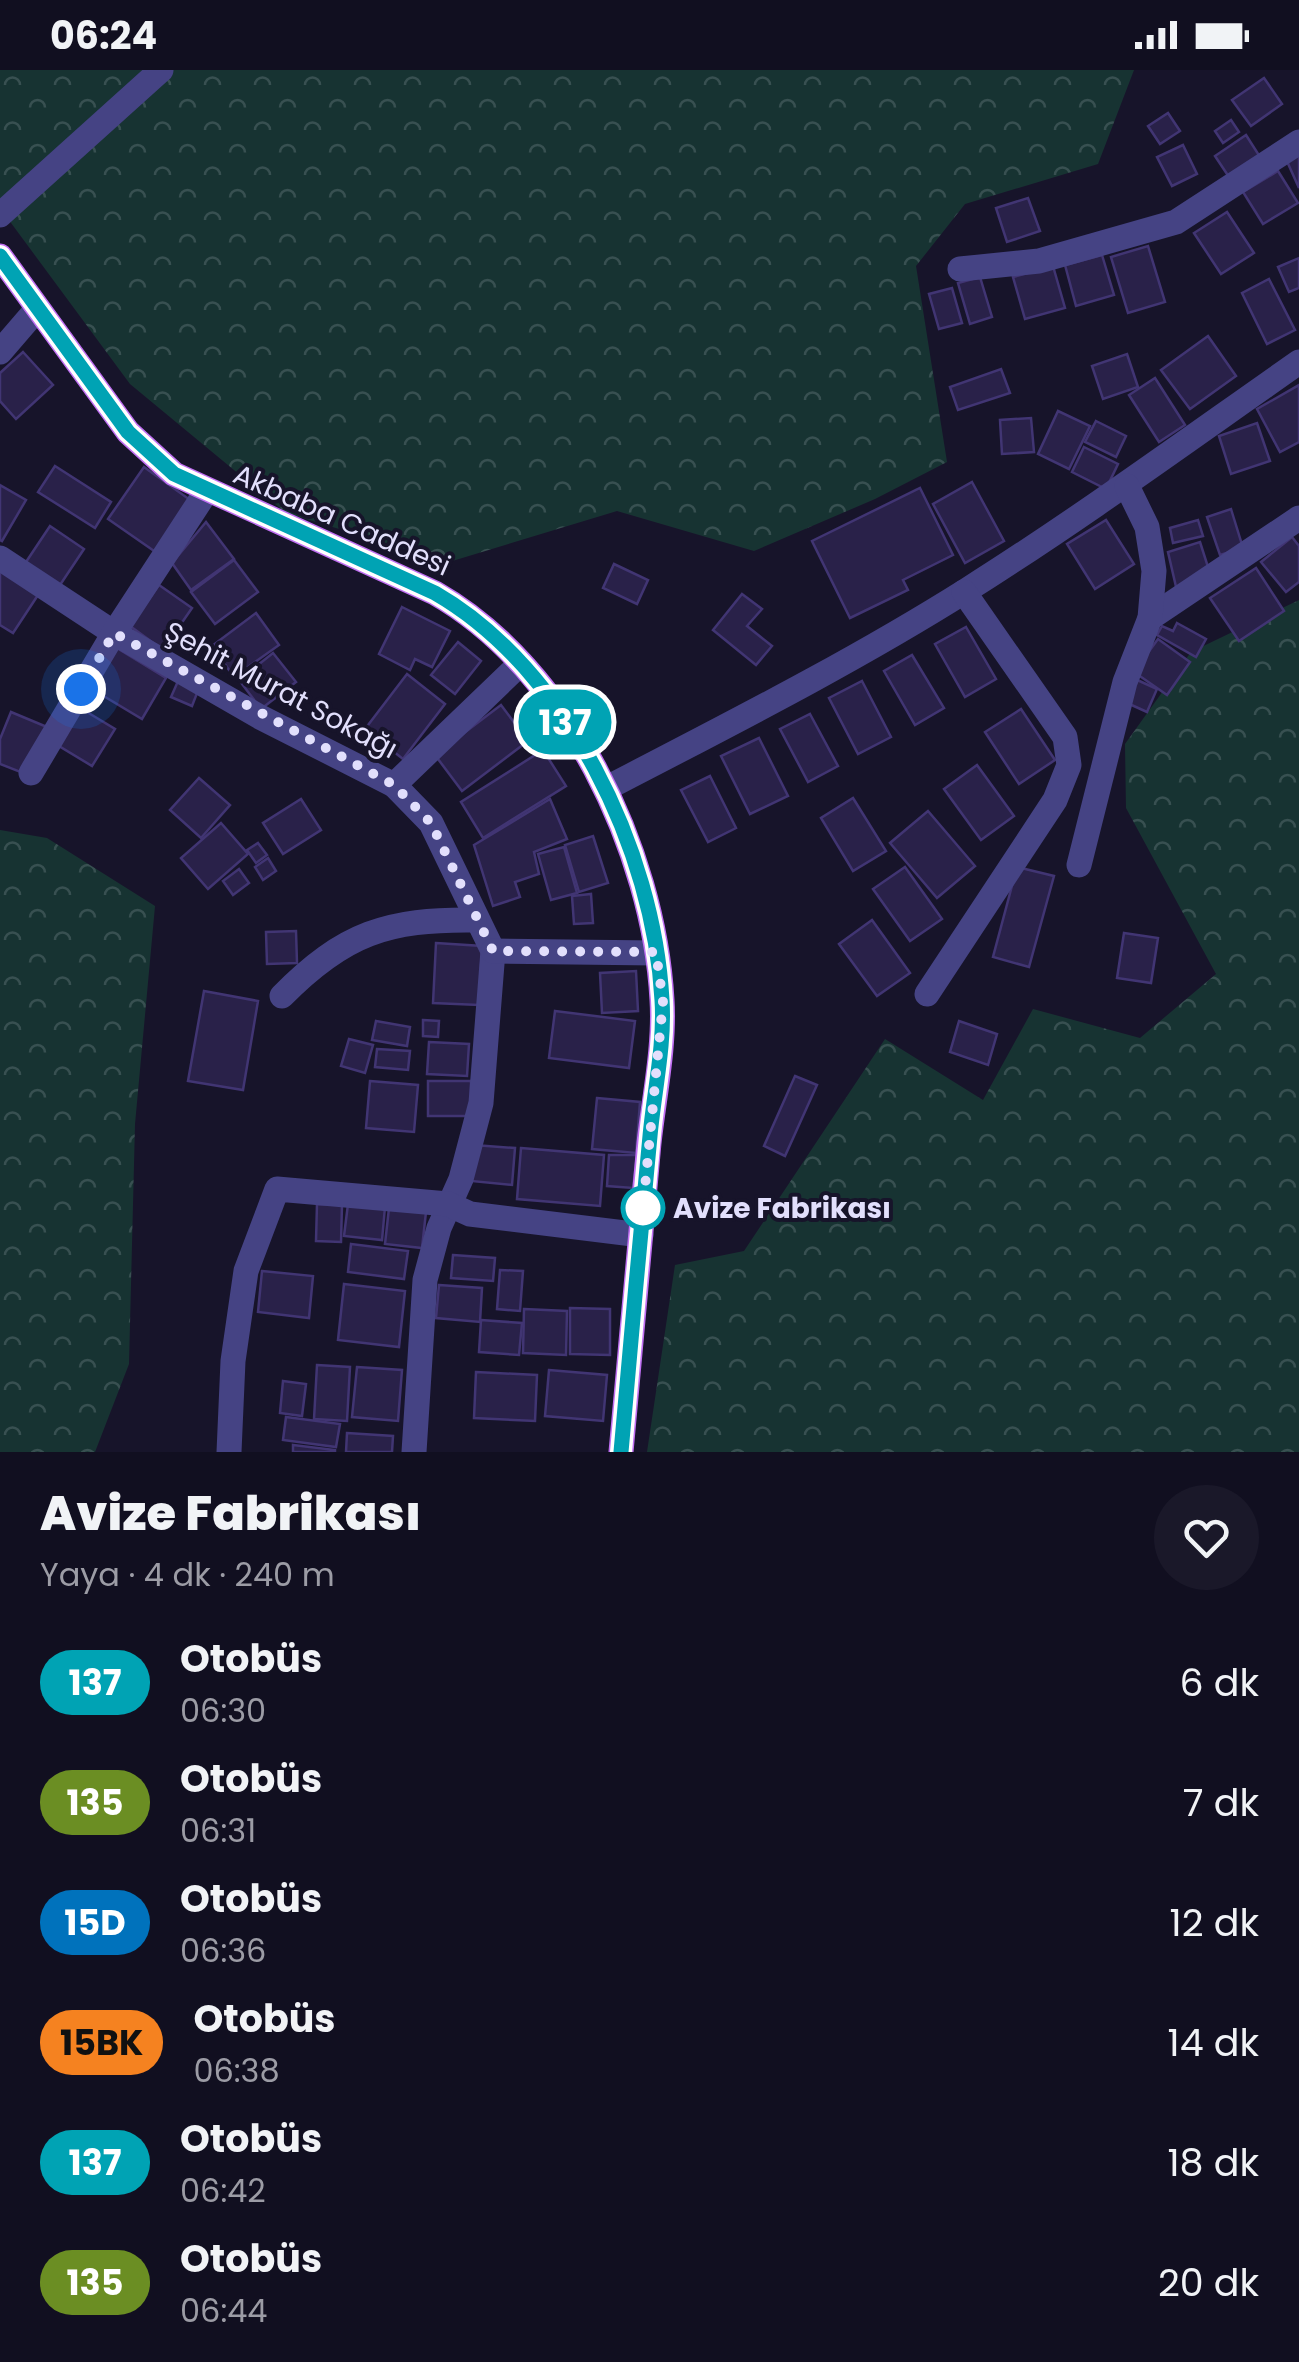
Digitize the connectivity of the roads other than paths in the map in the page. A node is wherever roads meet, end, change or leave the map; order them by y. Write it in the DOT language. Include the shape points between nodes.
graph roads {
  1 [pos="161,70"];
  2 [pos="1299,142"];
  3 [pos="0,215"];
  4 [pos="0,256"];
  5 [pos="960,269"];
  6 [pos="38,309"];
  7 [pos="0,352"];
  8 [pos="1299,362"];
  9 [pos="1127,486"];
  10 [pos="206,492"];
  11 [pos="1299,518"];
  12 [pos="0,558"];
  13 [pos="964,592"];
  14 [pos="1150,618"];
  15 [pos="114,633"];
  16 [pos="521,664"];
  17 [pos="32,773"];
  18 [pos="394,785"];
  19 [pos="607,788"];
  20 [pos="1079,865"];
  21 [pos="474,920"];
  22 [pos="493,951"];
  23 [pos="656,952"];
  24 [pos="927,994"];
  25 [pos="282,996"];
  26 [pos="448,1204"];
  27 [pos="640,1235"];
  28 [pos="229,1452"];
  29 [pos="414,1452"];
  30 [pos="621,1452"];
  1 -- 3 [label="street"];
  2 -- 5 [label="street" via="1176,222 1039,261"];
  4 -- 6 [label="main road, Akbaba Caddesi"];
  6 -- 7 [label="street"];
  6 -- 10 [label="main road, Akbaba Caddesi" via="128,432 174,474"];
  8 -- 9 [label="street"];
  9 -- 13 [label="street"];
  9 -- 14 [label="street" via="1146,527 1154,572"];
  10 -- 15 [label="street"];
  10 -- 16 [label="main road, Akbaba Caddesi" via="435,593 476,616"];
  11 -- 14 [label="street"];
  12 -- 15 [label="street, Şehit Murat Sokağı"];
  13 -- 19 [label="street"];
  13 -- 24 [label="street" via="1065,737 1069,765 1055,800"];
  14 -- 20 [label="street" via="1124,682"];
  15 -- 17 [label="street"];
  15 -- 18 [label="street, Şehit Murat Sokağı"];
  16 -- 18 [label="street"];
  16 -- 19 [label="main road, Akbaba Caddesi"];
  18 -- 21 [label="street, Şehit Murat Sokağı" via="431,823"];
  19 -- 23 [label="main road, Akbaba Caddesi" via="637,870"];
  21 -- 22 [label="street, Şehit Murat Sokağı"];
  21 -- 25 [label="street" via="384,925 332,951"];
  22 -- 23 [label="street"];
  22 -- 26 [label="street" via="481,1103"];
  23 -- 27 [label="main road, Akbaba Caddesi" via="663,1002"];
  26 -- 27 [label="street" via="470,1214"];
  26 -- 28 [label="street" via="277,1189 246,1271"];
  26 -- 29 [label="street" via="425,1280"];
  27 -- 30 [label="main road, Akbaba Caddesi"];
}
